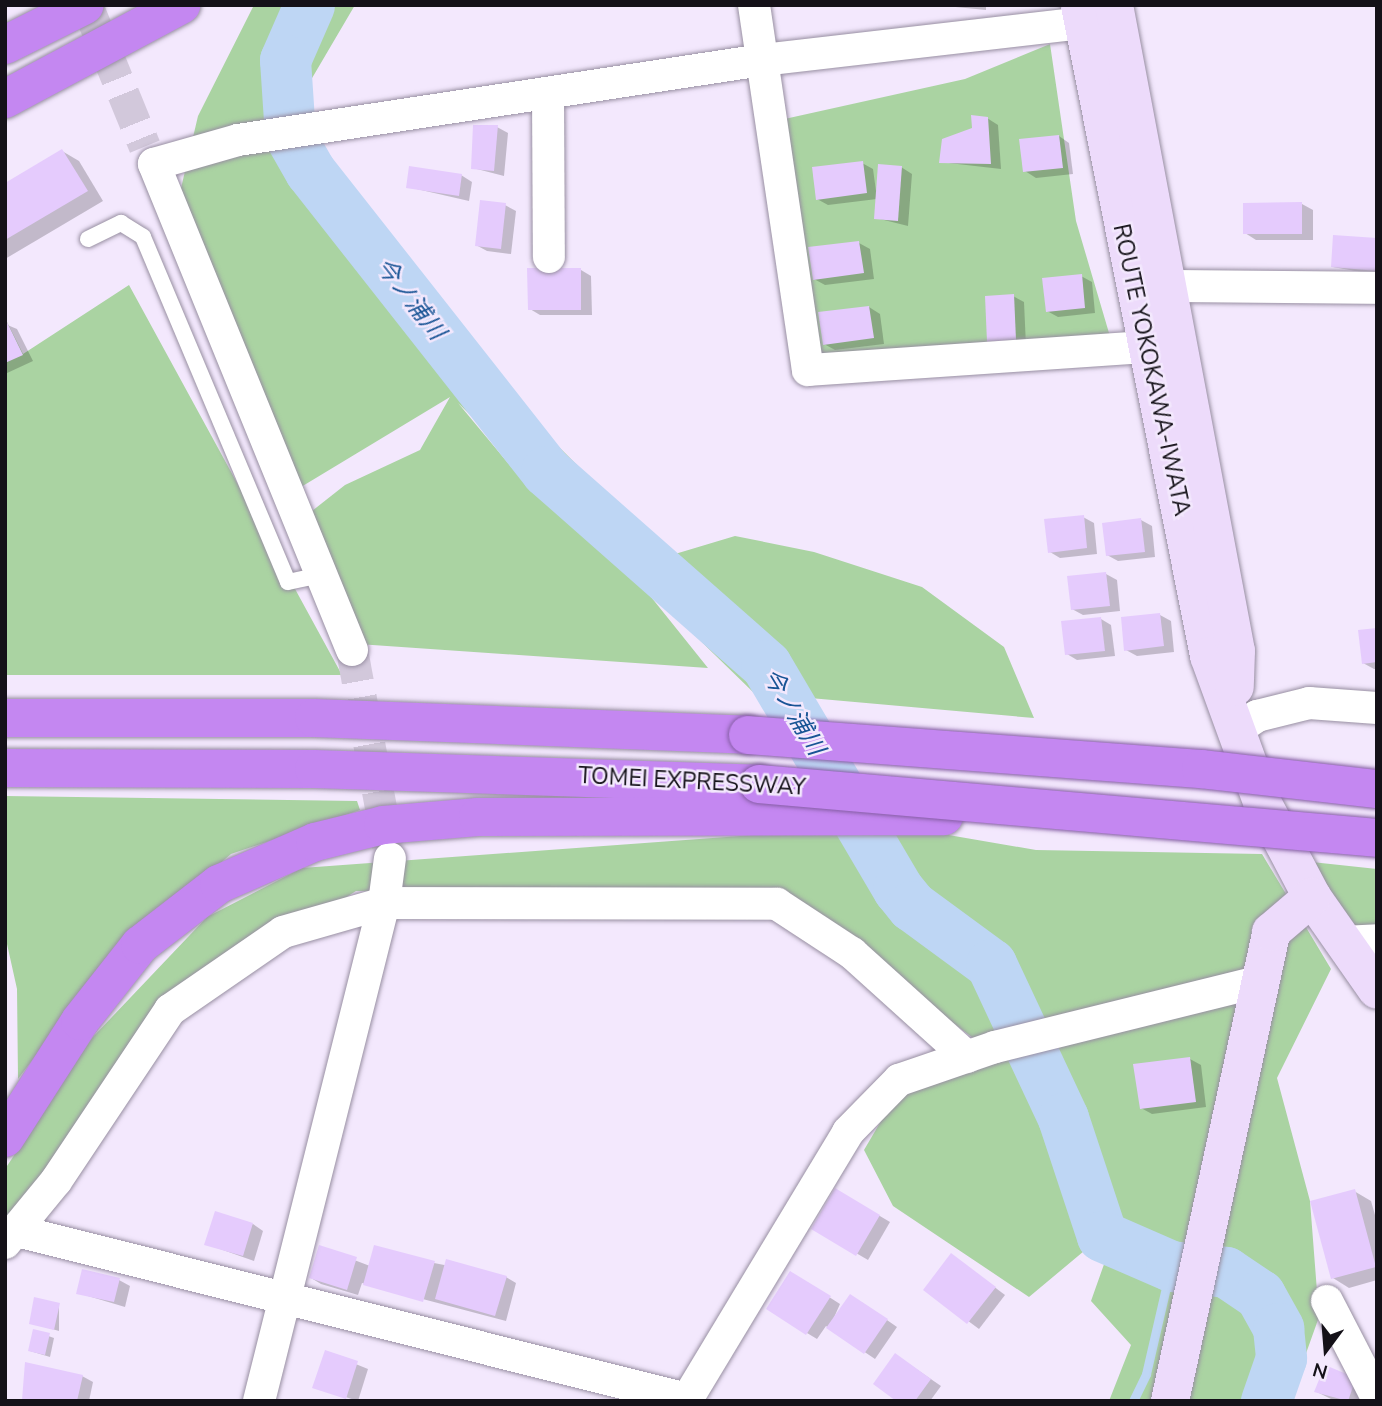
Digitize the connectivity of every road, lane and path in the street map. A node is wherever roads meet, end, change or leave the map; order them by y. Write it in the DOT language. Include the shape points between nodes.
graph roads {
  1 [pos="85,5"];
  2 [pos="181,5"];
  3 [pos="754,5"];
  4 [pos="1093,11"];
  5 [pos="5,45"];
  6 [pos="762,60"];
  7 [pos="548,93"];
  8 [pos="5,100"];
  9 [pos="88,239"];
  10 [pos="549,257"];
  11 [pos="1164,286"];
  12 [pos="1377,288"];
  13 [pos="1147,347"];
  14 [pos="321,575"];
  15 [pos="352,650"];
  16 [pos="5,707"];
  17 [pos="1377,708"];
  18 [pos="5,718"];
  19 [pos="74,718"];
  20 [pos="1235,731"];
  21 [pos="5,768"];
  22 [pos="1377,789"];
  23 [pos="763,799"];
  24 [pos="1377,838"];
  25 [pos="390,858"];
  26 [pos="1312,897"];
  27 [pos="384,903"];
  28 [pos="1361,941"];
  29 [pos="1257,982"];
  30 [pos="1377,990"];
  31 [pos="981,1052"];
  32 [pos="5,1138"];
  33 [pos="11,1237"];
  34 [pos="284,1298"];
  35 [pos="1327,1301"];
  36 [pos="1377,1398"];
  37 [pos="686,1400"];
  38 [pos="259,1401"];
  39 [pos="1170,1401"];
  1 -- 5 [label="highway"];
  2 -- 8 [label="highway"];
  3 -- 6 [label="street"];
  4 -- 6 [label="street"];
  4 -- 11 [label="main road, ROUTE YOKOKAWA-IWATA"];
  4 -- 13 [label="main road, ROUTE YOKOKAWA-IWATA"];
  6 -- 7 [label="street"];
  6 -- 13 [label="street" via="808,370"];
  7 -- 10 [label="street"];
  7 -- 14 [label="street" via="149,156"];
  9 -- 14 [label="lane" via="121,223 143,237 288,582"];
  11 -- 12 [label="street"];
  11 -- 20 [label="main road, ROUTE YOKOKAWA-IWATA" via="1236,651"];
  13 -- 20 [label="main road, ROUTE YOKOKAWA-IWATA" via="1209,656"];
  14 -- 15 [label="street"];
  16 -- 19 [label="highway"];
  17 -- 20 [label="street" via="1309,703 1257,716"];
  18 -- 19 [label="highway"];
  19 -- 22 [label="highway, bridge" via="314,718 748,735 1201,769"];
  20 -- 26 [label="main road, ROUTE YOKOKAWA-IWATA" via="1262,802"];
  21 -- 23 [label="highway, TOMEI EXPRESSWAY" via="340,769"];
  23 -- 24 [label="highway, TOMEI EXPRESSWAY, bridge" via="1230,821"];
  23 -- 32 [label="highway" via="383,825 264,861 179,910 140,945 92,1003"];
  25 -- 27 [label="street"];
  26 -- 28 [label="main road, ROUTE YOKOKAWA-IWATA"];
  26 -- 29 [label="main road" via="1271,932"];
  27 -- 31 [label="street" via="777,904 852,953"];
  27 -- 33 [label="street" via="283,932 170,1010"];
  27 -- 34 [label="street"];
  28 -- 30 [label="main road, ROUTE YOKOKAWA-IWATA"];
  29 -- 31 [label="street"];
  29 -- 39 [label="main road" via="1191,1319"];
  31 -- 37 [label="street" via="899,1080 848,1132"];
  33 -- 34 [label="street"];
  34 -- 37 [label="street"];
  34 -- 38 [label="street"];
  35 -- 36 [label="street"];
}
